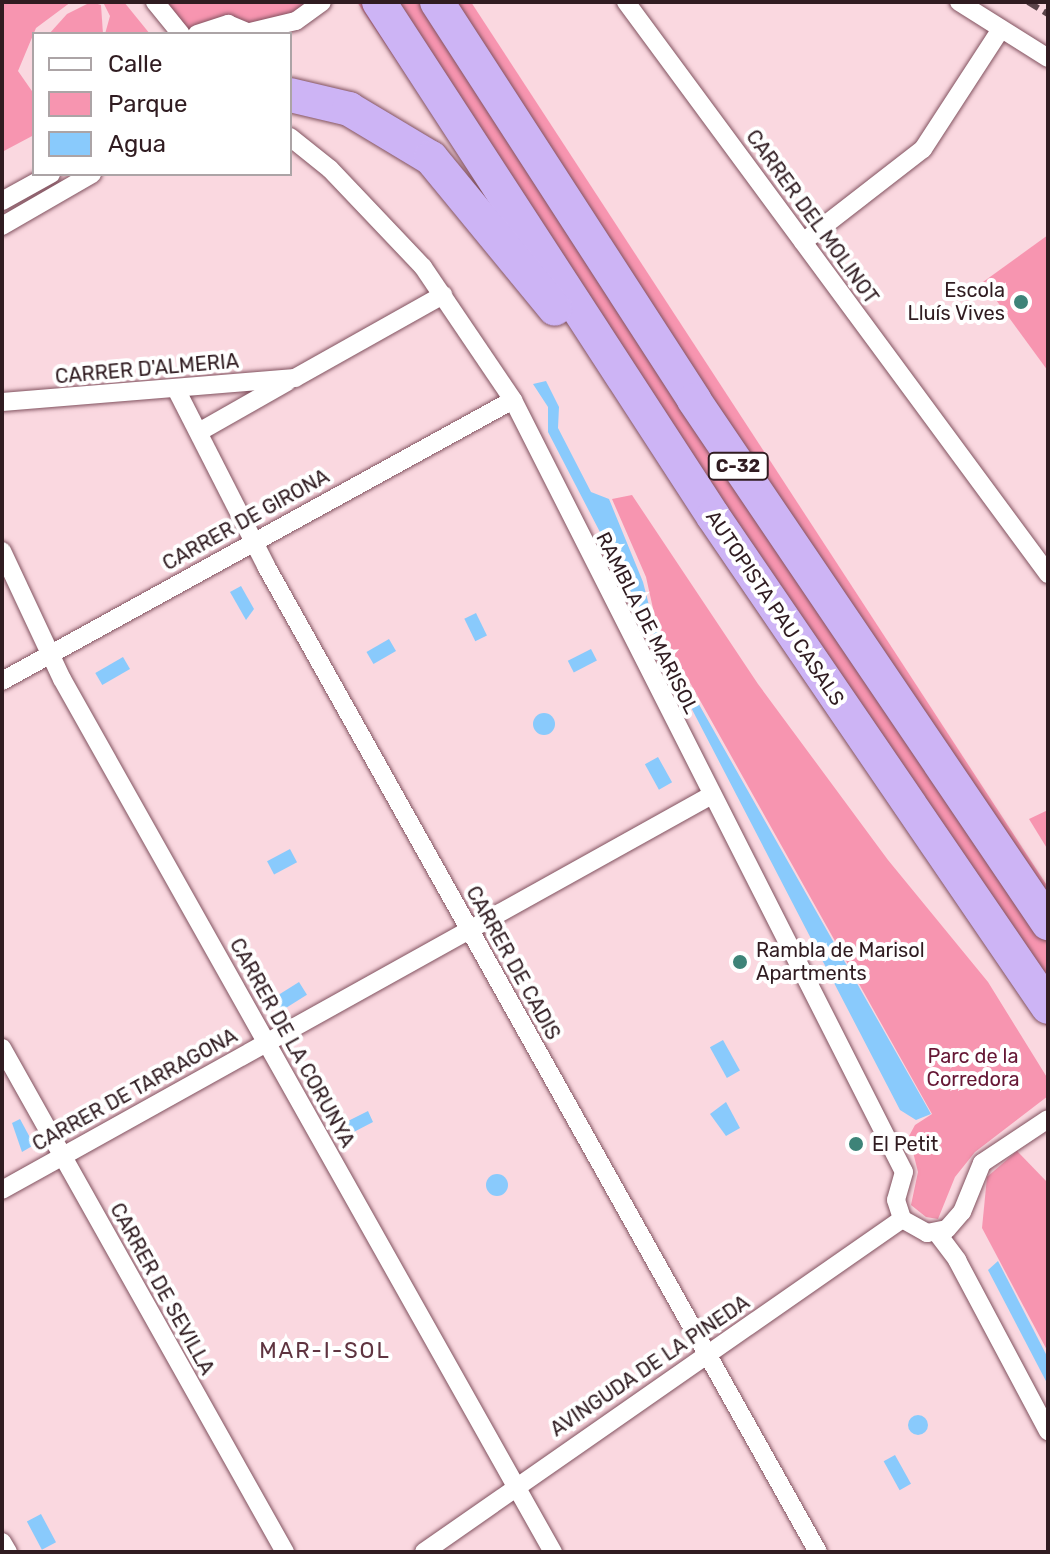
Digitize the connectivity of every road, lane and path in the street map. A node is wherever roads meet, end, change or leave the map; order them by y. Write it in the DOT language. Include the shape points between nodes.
graph roads {
  1 [pos="155,2"];
  2 [pos="322,2"];
  3 [pos="379,2"];
  4 [pos="437,2"];
  5 [pos="626,2"];
  6 [pos="959,2"];
  7 [pos="293,29"];
  8 [pos="1001,29"];
  9 [pos="179,32"];
  10 [pos="201,32"];
  11 [pos="247,32"];
  12 [pos="262,32"];
  13 [pos="1048,58"];
  14 [pos="292,96"];
  15 [pos="292,139"];
  16 [pos="47,176"];
  17 [pos="89,176"];
  18 [pos="2,201"];
  19 [pos="2,226"];
  20 [pos="803,242"];
  21 [pos="443,295"];
  22 [pos="295,378"];
  23 [pos="177,391"];
  24 [pos="513,400"];
  25 [pos="2,402"];
  26 [pos="199,432"];
  27 [pos="254,540"];
  28 [pos="2,551"];
  29 [pos="1048,574"];
  30 [pos="789,630"];
  31 [pos="49,653"];
  32 [pos="2,681"];
  33 [pos="710,796"];
  34 [pos="1048,923"];
  35 [pos="469,928"];
  36 [pos="1048,1007"];
  37 [pos="266,1042"];
  38 [pos="2,1048"];
  39 [pos="1048,1119"];
  40 [pos="62,1156"];
  41 [pos="2,1190"];
  42 [pos="902,1219"];
  43 [pos="937,1233"];
  44 [pos="705,1356"];
  45 [pos="1048,1431"];
  46 [pos="515,1484"];
  47 [pos="2,1542"];
  48 [pos="8,1552"];
  49 [pos="285,1552"];
  50 [pos="424,1552"];
  51 [pos="553,1552"];
  52 [pos="818,1552"];
  1 -- 9 [label="street"];
  2 -- 7 [label="street"];
  3 -- 30 [label="highway, AUTOPISTA PAU CASALS / C-32"];
  4 -- 34 [label="highway, C-32" via="694,400"];
  5 -- 20 [label="street, CARRER DEL MOLINOT"];
  6 -- 8 [label="street"];
  7 -- 12 [label="street"];
  8 -- 13 [label="street"];
  8 -- 20 [label="street" via="923,149"];
  10 -- 11 [label="street" via="218,24"];
  14 -- 30 [label="highway" via="377,122 449,176 559,315"];
  15 -- 21 [label="street, RAMBLA DE MARISOL" via="330,169"];
  16 -- 18 [label="street"];
  17 -- 19 [label="street"];
  20 -- 29 [label="street, CARRER DEL MOLINOT"];
  21 -- 22 [label="street, CARRER D'ALMERIA"];
  21 -- 24 [label="street, RAMBLA DE MARISOL"];
  22 -- 23 [label="street, CARRER D'ALMERIA"];
  22 -- 26 [label="street, CARRER D'ALMERIA"];
  23 -- 25 [label="street, CARRER D'ALMERIA"];
  23 -- 26 [label="street, CARRER DE CADIS"];
  24 -- 27 [label="street, CARRER DE GIRONA"];
  24 -- 33 [label="street, RAMBLA DE MARISOL"];
  26 -- 27 [label="street, CARRER DE CADIS"];
  27 -- 31 [label="street, CARRER DE GIRONA"];
  27 -- 35 [label="street, CARRER DE CADIS"];
  28 -- 31 [label="street, CARRER DE LA CORUNYA"];
  30 -- 36 [label="highway, AUTOPISTA PAU CASALS / C-32"];
  31 -- 32 [label="street, CARRER DE GIRONA"];
  31 -- 37 [label="street, CARRER DE LA CORUNYA"];
  33 -- 35 [label="street, CARRER DE TARRAGONA"];
  33 -- 42 [label="street, RAMBLA DE MARISOL" via="904,1172 896,1200"];
  35 -- 37 [label="street, CARRER DE TARRAGONA"];
  35 -- 44 [label="street, CARRER DE CADIS"];
  37 -- 40 [label="street, CARRER DE TARRAGONA"];
  37 -- 46 [label="street, CARRER DE LA CORUNYA"];
  38 -- 40 [label="street, CARRER DE SEVILLA"];
  39 -- 43 [label="street" via="982,1163 959,1218"];
  40 -- 41 [label="street, CARRER DE TARRAGONA"];
  40 -- 49 [label="street, CARRER DE SEVILLA"];
  42 -- 43 [label="street" via="917,1231"];
  42 -- 44 [label="street, AVINGUDA DE LA PINEDA"];
  43 -- 45 [label="street" via="957,1260"];
  44 -- 46 [label="street, AVINGUDA DE LA PINEDA"];
  44 -- 52 [label="street, CARRER DE CADIS"];
  46 -- 50 [label="street, AVINGUDA DE LA PINEDA" via="504,1498"];
  46 -- 51 [label="street, CARRER DE LA CORUNYA"];
  47 -- 48 [label="street"];
}
